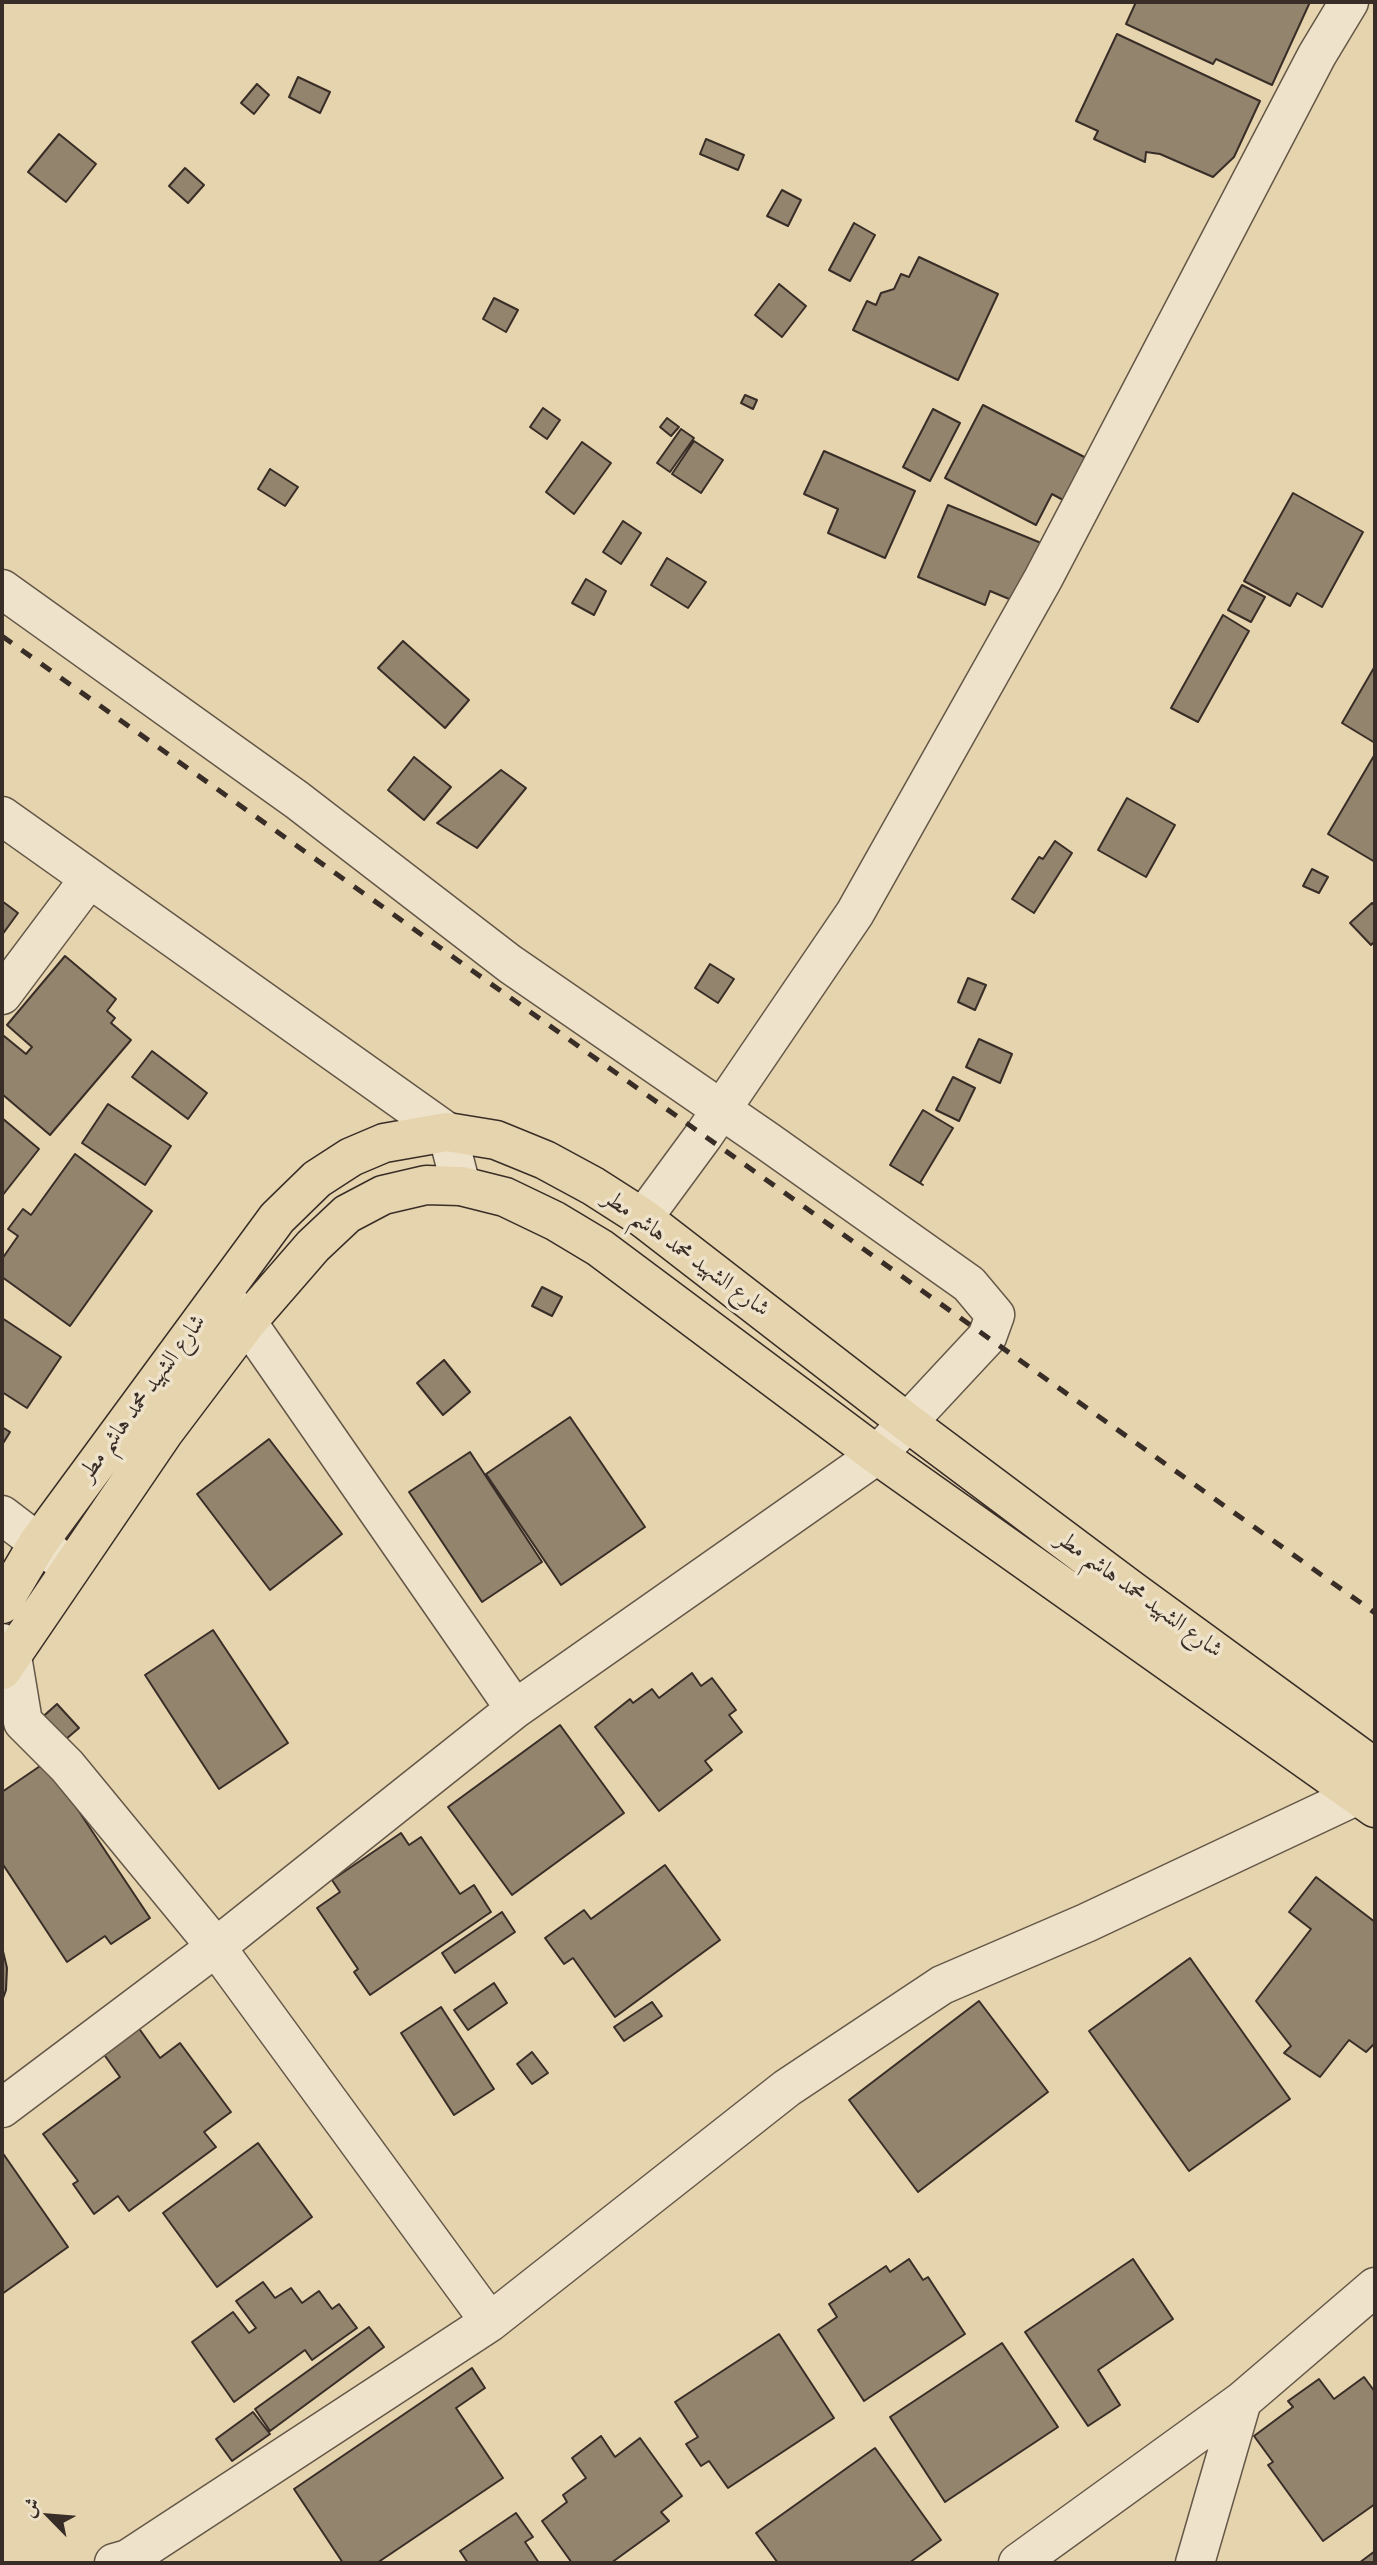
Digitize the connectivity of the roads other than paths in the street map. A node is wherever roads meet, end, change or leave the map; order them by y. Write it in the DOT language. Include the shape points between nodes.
graph roads {
  1 [pos="1349,2"];
  2 [pos="2,589"];
  3 [pos="2,816"];
  4 [pos="89,879"];
  5 [pos="2,995"];
  6 [pos="721,1109"];
  7 [pos="447,1132"];
  8 [pos="461,1186"];
  9 [pos="643,1218"];
  10 [pos="220,1293"];
  11 [pos="247,1322"];
  12 [pos="908,1423"];
  13 [pos="877,1455"];
  14 [pos="2,1515"];
  15 [pos="38,1543"];
  16 [pos="70,1567"];
  17 [pos="2,1604"];
  18 [pos="5,1656"];
  19 [pos="515,1709"];
  20 [pos="1371,1788"];
  21 [pos="216,1947"];
  22 [pos="2,2108"];
  23 [pos="1375,2287"];
  24 [pos="490,2322"];
  25 [pos="1242,2401"];
  26 [pos="114,2563"];
  27 [pos="1018,2563"];
  28 [pos="1195,2563"];
  1 -- 6 [label="street" via="1043,579 862,901"];
  2 -- 6 [label="street" via="297,800 510,964"];
  3 -- 4 [label="street"];
  4 -- 5 [label="street"];
  4 -- 7 [label="street"];
  6 -- 9 [label="street"];
  6 -- 12 [label="street" via="969,1284 995,1315 987,1337"];
  7 -- 8 [label="street"];
  7 -- 9 [label="main road, شارع الشهيد محمد هاشم مطر" via="496,1140 545,1160"];
  7 -- 10 [label="main road, شارع الشهيد محمد هاشم مطر" via="384,1143 317,1179 277,1218"];
  8 -- 11 [label="main road, شارع الشهيد محمد هاشم مطر" via="426,1185 383,1195 348,1214"];
  8 -- 13 [label="main road, شارع الشهيد محمد هاشم مطر" via="505,1198 600,1248"];
  9 -- 12 [label="main road, شارع الشهيد محمد هاشم مطر"];
  10 -- 11 [label="street"];
  10 -- 15 [label="main road, شارع الشهيد محمد هاشم مطر"];
  11 -- 16 [label="main road, شارع الشهيد محمد هاشم مطر"];
  11 -- 19 [label="street"];
  12 -- 13 [label="street"];
  12 -- 20 [label="main road, شارع الشهيد محمد هاشم مطر" via="1120,1582"];
  13 -- 19 [label="street"];
  13 -- 20 [label="main road, شارع الشهيد محمد هاشم مطر"];
  14 -- 15 [label="street"];
  15 -- 16 [label="street"];
  15 -- 17 [label="main road, شارع الشهيد محمد هاشم مطر"];
  16 -- 18 [label="main road, شارع الشهيد محمد هاشم مطر"];
  18 -- 21 [label="street" via="23,1722 67,1766"];
  19 -- 21 [label="street"];
  20 -- 24 [label="street" via="1086,1923 942,1985 787,2088"];
  21 -- 22 [label="street"];
  21 -- 24 [label="street"];
  23 -- 25 [label="street"];
  24 -- 26 [label="street" via="140,2551"];
  25 -- 27 [label="street"];
  25 -- 28 [label="street"];
}
